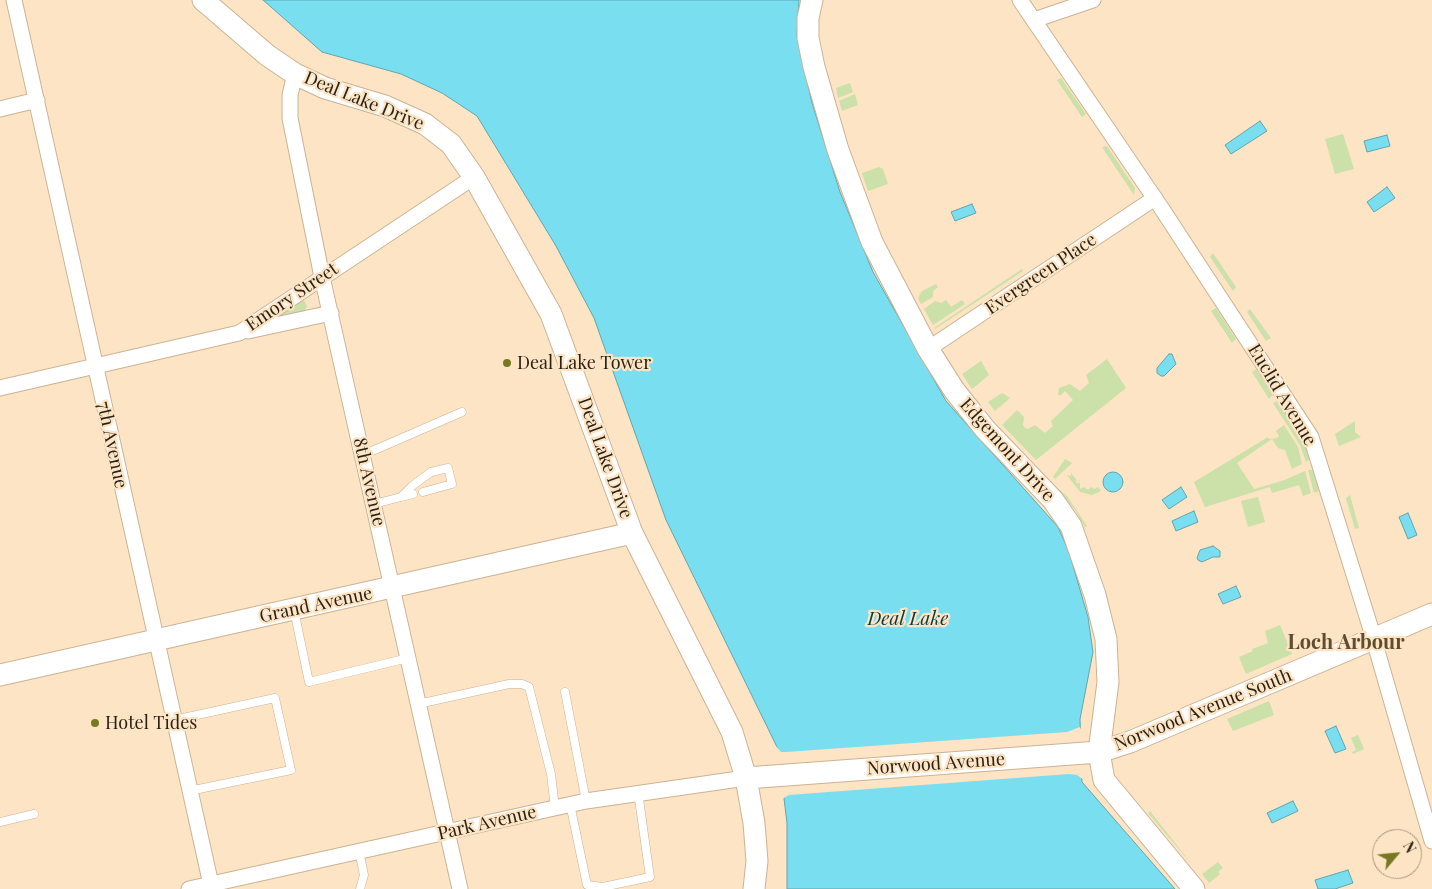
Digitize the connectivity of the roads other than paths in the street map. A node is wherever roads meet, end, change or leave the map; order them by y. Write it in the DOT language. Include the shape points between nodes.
graph roads {
  1 [pos="14,0"];
  2 [pos="203,0"];
  3 [pos="812,0"];
  4 [pos="1020,0"];
  5 [pos="1093,0"];
  6 [pos="1034,20"];
  7 [pos="295,74"];
  8 [pos="37,100"];
  9 [pos="0,109"];
  10 [pos="474,177"];
  11 [pos="1154,198"];
  12 [pos="322,276"];
  13 [pos="331,313"];
  14 [pos="239,333"];
  15 [pos="928,349"];
  16 [pos="95,367"];
  17 [pos="0,388"];
  18 [pos="462,412"];
  19 [pos="363,455"];
  20 [pos="423,492"];
  21 [pos="413,494"];
  22 [pos="401,497"];
  23 [pos="374,504"];
  24 [pos="632,533"];
  25 [pos="392,588"];
  26 [pos="294,610"];
  27 [pos="1432,614"];
  28 [pos="1374,638"];
  29 [pos="156,641"];
  30 [pos="408,658"];
  31 [pos="0,675"];
  32 [pos="565,692"];
  33 [pos="418,704"];
  34 [pos="174,720"];
  35 [pos="1090,753"];
  36 [pos="789,774"];
  37 [pos="746,778"];
  38 [pos="189,791"];
  39 [pos="638,792"];
  40 [pos="586,801"];
  41 [pos="570,804"];
  42 [pos="555,808"];
  43 [pos="34,814"];
  44 [pos="0,822"];
  45 [pos="448,832"];
  46 [pos="1432,842"];
  47 [pos="359,852"];
  48 [pos="211,887"];
  49 [pos="189,889"];
  50 [pos="360,889"];
  51 [pos="460,889"];
  52 [pos="754,889"];
  53 [pos="1194,889"];
  1 -- 8 [label="street, 7th Avenue"];
  2 -- 7 [label="street, Deal Lake Drive" via="267,55"];
  3 -- 15 [label="street, Edgemont Drive" via="808,38 838,150 872,242"];
  4 -- 6 [label="street, Euclid Avenue"];
  5 -- 6 [label="street"];
  6 -- 11 [label="street, Euclid Avenue"];
  7 -- 10 [label="street, Deal Lake Drive" via="425,124 451,144"];
  7 -- 12 [label="street, 8th Avenue" via="290,95 290,118"];
  8 -- 9 [label="street"];
  8 -- 16 [label="street, 7th Avenue"];
  10 -- 12 [label="street, Emory Street"];
  10 -- 24 [label="street, Deal Lake Drive" via="551,314"];
  11 -- 15 [label="street, Evergreen Place"];
  11 -- 28 [label="street, Euclid Avenue" via="1311,437"];
  12 -- 13 [label="street, 8th Avenue"];
  12 -- 14 [label="street, Emory Street"];
  13 -- 14 [label="street"];
  13 -- 19 [label="street, 8th Avenue"];
  14 -- 16 [label="street, Emory Street"];
  15 -- 35 [label="street, Edgemont Drive" via="954,390 980,422 1063,513 1077,540 1106,639 1108,682"];
  16 -- 17 [label="street, Emory Street"];
  16 -- 29 [label="street, 7th Avenue"];
  18 -- 19 [label="lane"];
  19 -- 23 [label="street, 8th Avenue"];
  20 -- 22 [label="lane" via="452,484 448,468 431,472"];
  21 -- 22 [label="lane"];
  22 -- 23 [label="lane"];
  23 -- 25 [label="street, 8th Avenue"];
  24 -- 25 [label="street, Grand Avenue"];
  24 -- 37 [label="street, Deal Lake Drive" via="732,732"];
  25 -- 26 [label="street, Grand Avenue"];
  25 -- 30 [label="street, 8th Avenue"];
  26 -- 29 [label="street, Grand Avenue"];
  26 -- 30 [label="lane" via="309,682"];
  27 -- 28 [label="street, Norwood Avenue South"];
  28 -- 35 [label="street, Norwood Avenue South" via="1130,742"];
  28 -- 46 [label="street, Euclid Avenue"];
  29 -- 31 [label="street, Grand Avenue"];
  29 -- 34 [label="street, 7th Avenue"];
  30 -- 33 [label="street, 8th Avenue"];
  32 -- 40 [label="lane"];
  33 -- 42 [label="lane" via="509,684 529,687 551,774"];
  33 -- 45 [label="street, 8th Avenue"];
  34 -- 38 [label="street, 7th Avenue"];
  34 -- 38 [label="lane" via="276,698 291,770"];
  35 -- 36 [label="street, Norwood Avenue"];
  35 -- 53 [label="street, Edgemont Drive" via="1104,780"];
  36 -- 37 [label="street, Park Avenue"];
  37 -- 39 [label="street, Park Avenue"];
  37 -- 52 [label="street, Deal Lake Drive" via="756,842"];
  38 -- 48 [label="street, 7th Avenue"];
  39 -- 40 [label="street, Park Avenue"];
  39 -- 41 [label="lane" via="650,877 603,887 587,885"];
  40 -- 41 [label="street, Park Avenue"];
  41 -- 42 [label="street, Park Avenue"];
  42 -- 45 [label="street, Park Avenue"];
  43 -- 44 [label="lane"];
  45 -- 47 [label="street, Park Avenue"];
  45 -- 51 [label="street, 8th Avenue"];
  47 -- 48 [label="street, Park Avenue"];
  47 -- 50 [label="lane" via="364,875"];
  48 -- 49 [label="street, Park Avenue"];
}
